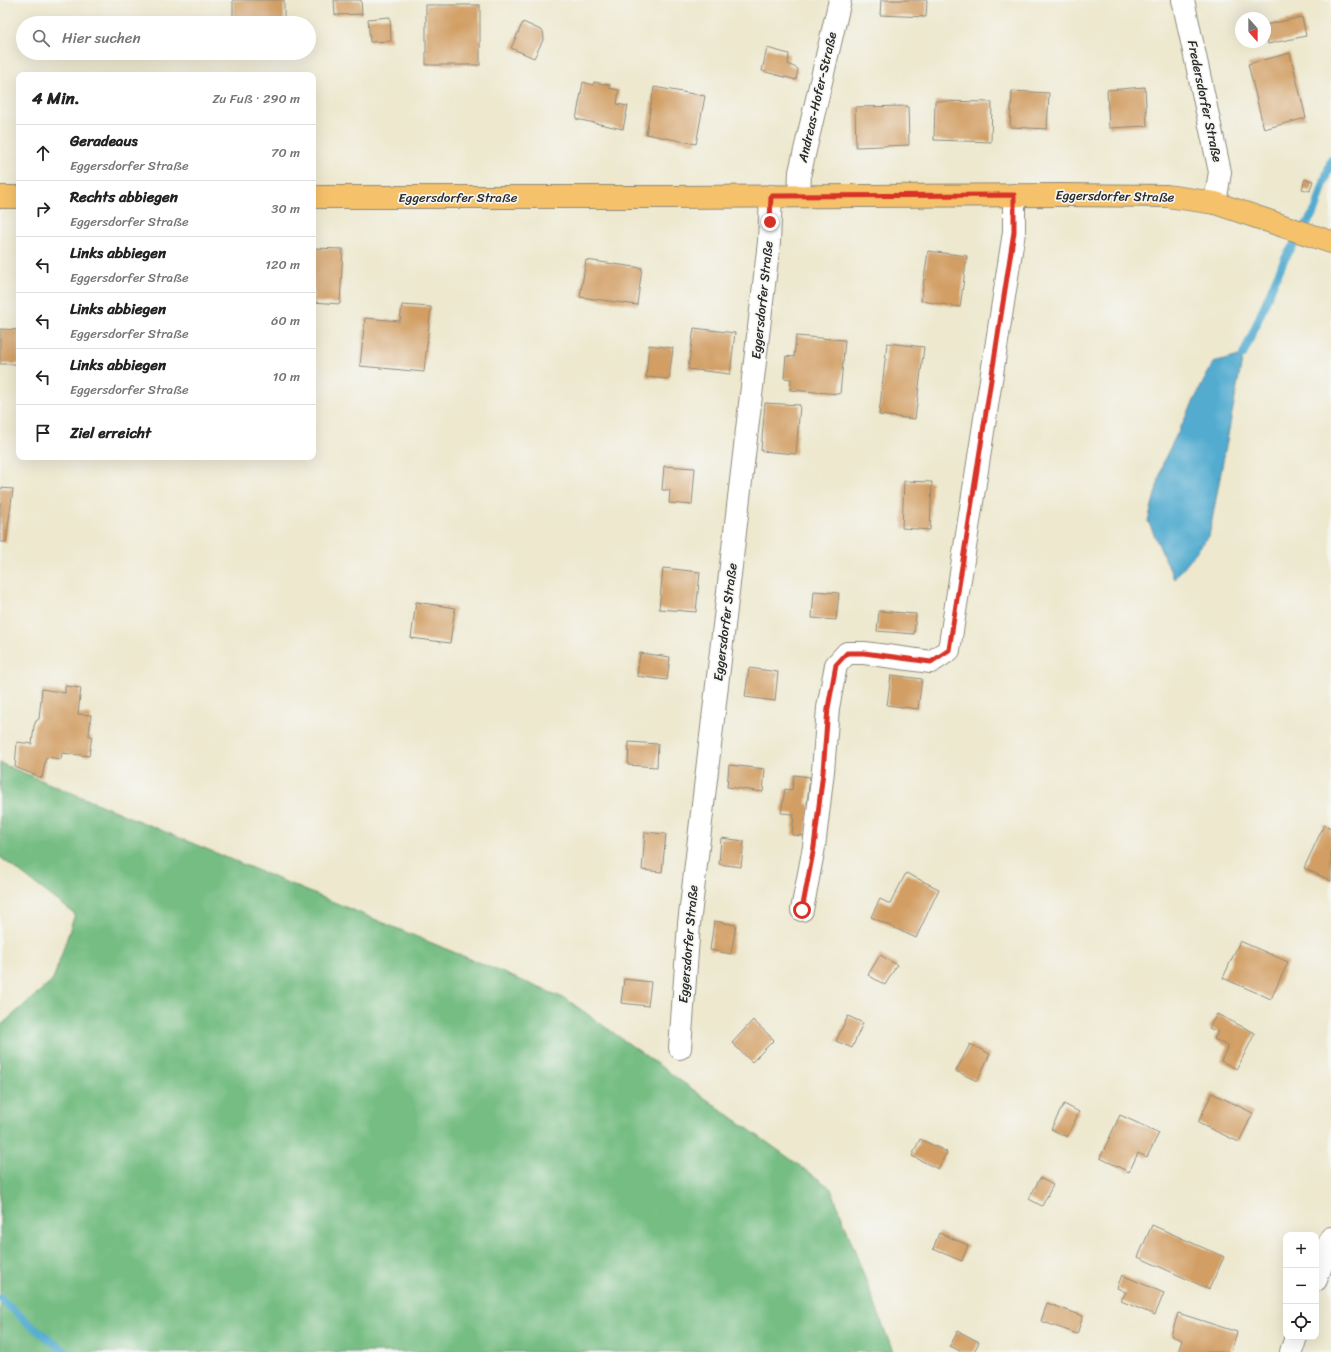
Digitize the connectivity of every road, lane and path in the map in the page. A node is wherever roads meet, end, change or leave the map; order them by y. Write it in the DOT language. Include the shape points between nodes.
graph roads {
  1 [pos="840,0"];
  2 [pos="1183,0"];
  3 [pos="1014,195"];
  4 [pos="771,196"];
  5 [pos="799,196"];
  6 [pos="0,197"];
  7 [pos="16,197"];
  8 [pos="316,197"];
  9 [pos="1215,202"];
  10 [pos="1331,242"];
  11 [pos="802,910"];
  12 [pos="680,1048"];
  13 [pos="1331,1238"];
  14 [pos="1319,1272"];
  15 [pos="1295,1340"];
  16 [pos="1291,1352"];
  1 -- 5 [label="street, Andreas-Hofer-Straße" via="800,172"];
  2 -- 9 [label="street, Fredersdorfer Straße" via="1220,172"];
  3 -- 5 [label="main road, Eggersdorfer Straße"];
  3 -- 9 [label="main road, Eggersdorfer Straße" via="1167,196"];
  3 -- 11 [label="street" via="1014,232 949,650 931,662 847,653 836,665 828,708 814,847"];
  4 -- 5 [label="main road, Eggersdorfer Straße"];
  4 -- 8 [label="main road, Eggersdorfer Straße"];
  4 -- 12 [label="street, Eggersdorfer Straße" via="770,242 689,924"];
  6 -- 7 [label="main road"];
  9 -- 10 [label="main road, Eggersdorfer Straße"];
  13 -- 14 [label="street"];
  15 -- 16 [label="street"];
}
